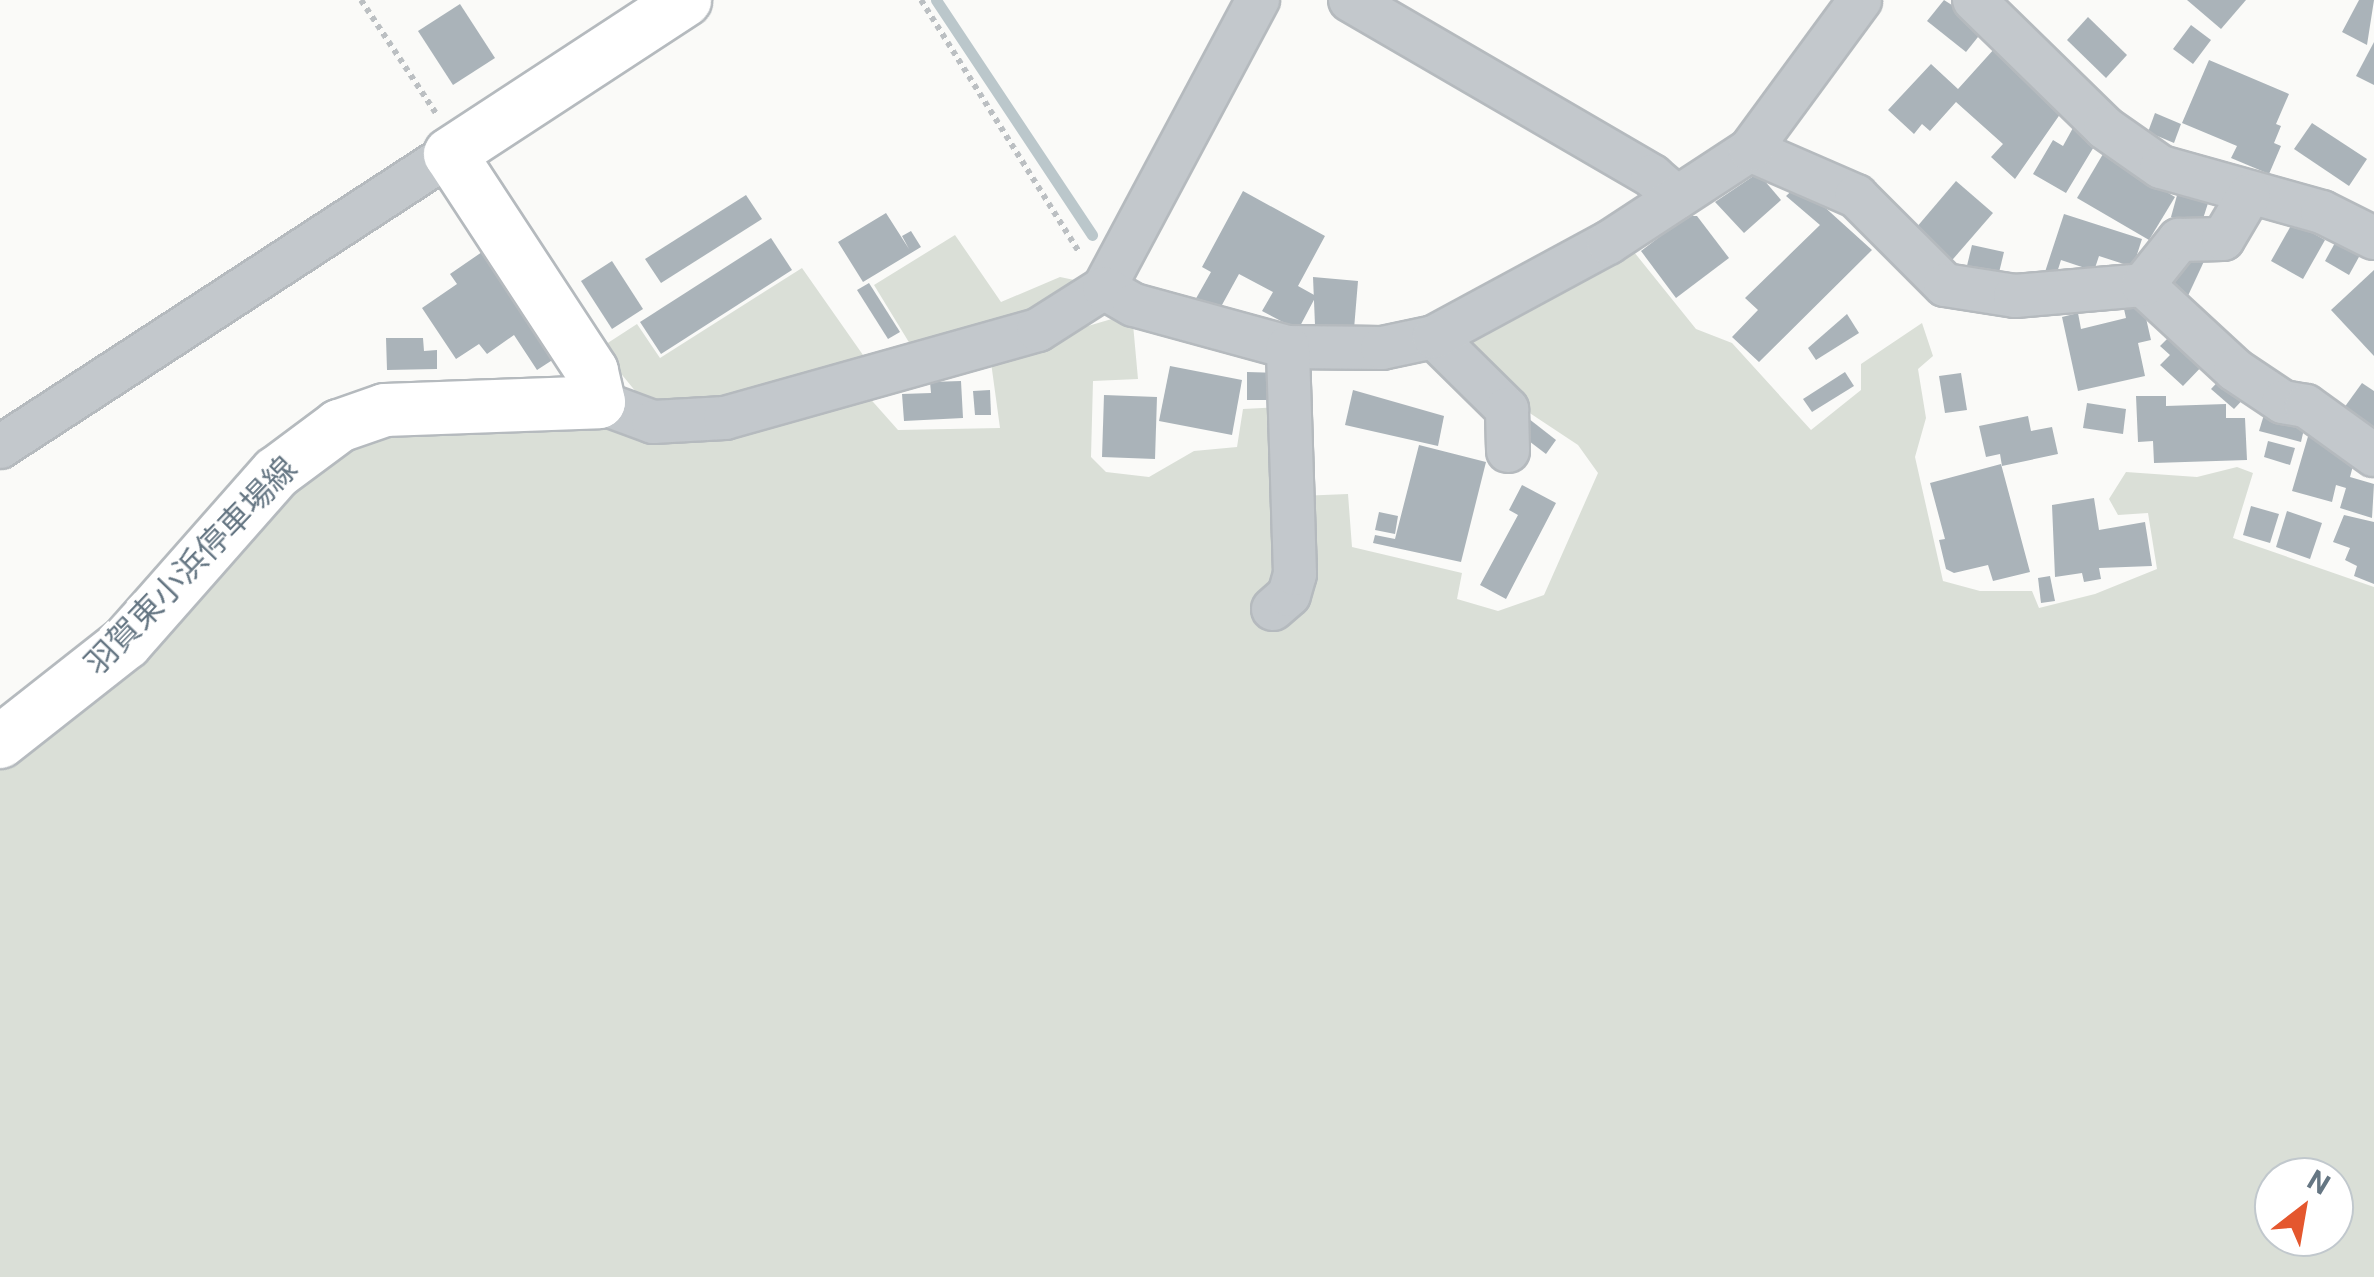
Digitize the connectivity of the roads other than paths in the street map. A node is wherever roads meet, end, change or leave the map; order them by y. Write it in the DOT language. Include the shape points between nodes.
graph roads {
  1 [pos="685,0"];
  2 [pos="1258,0"];
  3 [pos="1350,0"];
  4 [pos="1860,0"];
  5 [pos="1974,0"];
  6 [pos="1750,150"];
  7 [pos="450,154"];
  8 [pos="2248,195"];
  9 [pos="1678,198"];
  10 [pos="2374,238"];
  11 [pos="2142,285"];
  12 [pos="1104,288"];
  13 [pos="1434,337"];
  14 [pos="1288,347"];
  15 [pos="599,402"];
  16 [pos="0,447"];
  17 [pos="1508,450"];
  18 [pos="2373,451"];
  19 [pos="1273,609"];
  20 [pos="0,742"];
  1 -- 7 [label="main road"];
  2 -- 12 [label="street"];
  3 -- 9 [label="street" via="1652,176"];
  4 -- 6 [label="street"];
  5 -- 8 [label="street" via="2130,148 2160,168"];
  6 -- 9 [label="street"];
  6 -- 11 [label="street" via="1856,196 1945,285 2015,296"];
  7 -- 15 [label="main road" via="592,370"];
  7 -- 16 [label="street"];
  8 -- 10 [label="street" via="2322,212"];
  8 -- 11 [label="street" via="2222,239 2179,240"];
  9 -- 13 [label="street"];
  11 -- 18 [label="street" via="2234,370 2283,402 2306,406"];
  12 -- 14 [label="street" via="1134,305"];
  12 -- 15 [label="street" via="1038,330 725,418 654,422"];
  13 -- 14 [label="street" via="1382,348"];
  13 -- 17 [label="street" via="1508,410"];
  14 -- 19 [label="street" via="1295,574 1289,595"];
  15 -- 20 [label="main road, 羽賀東小浜停車場線" via="400,408 340,426 276,474 126,642"];
}
